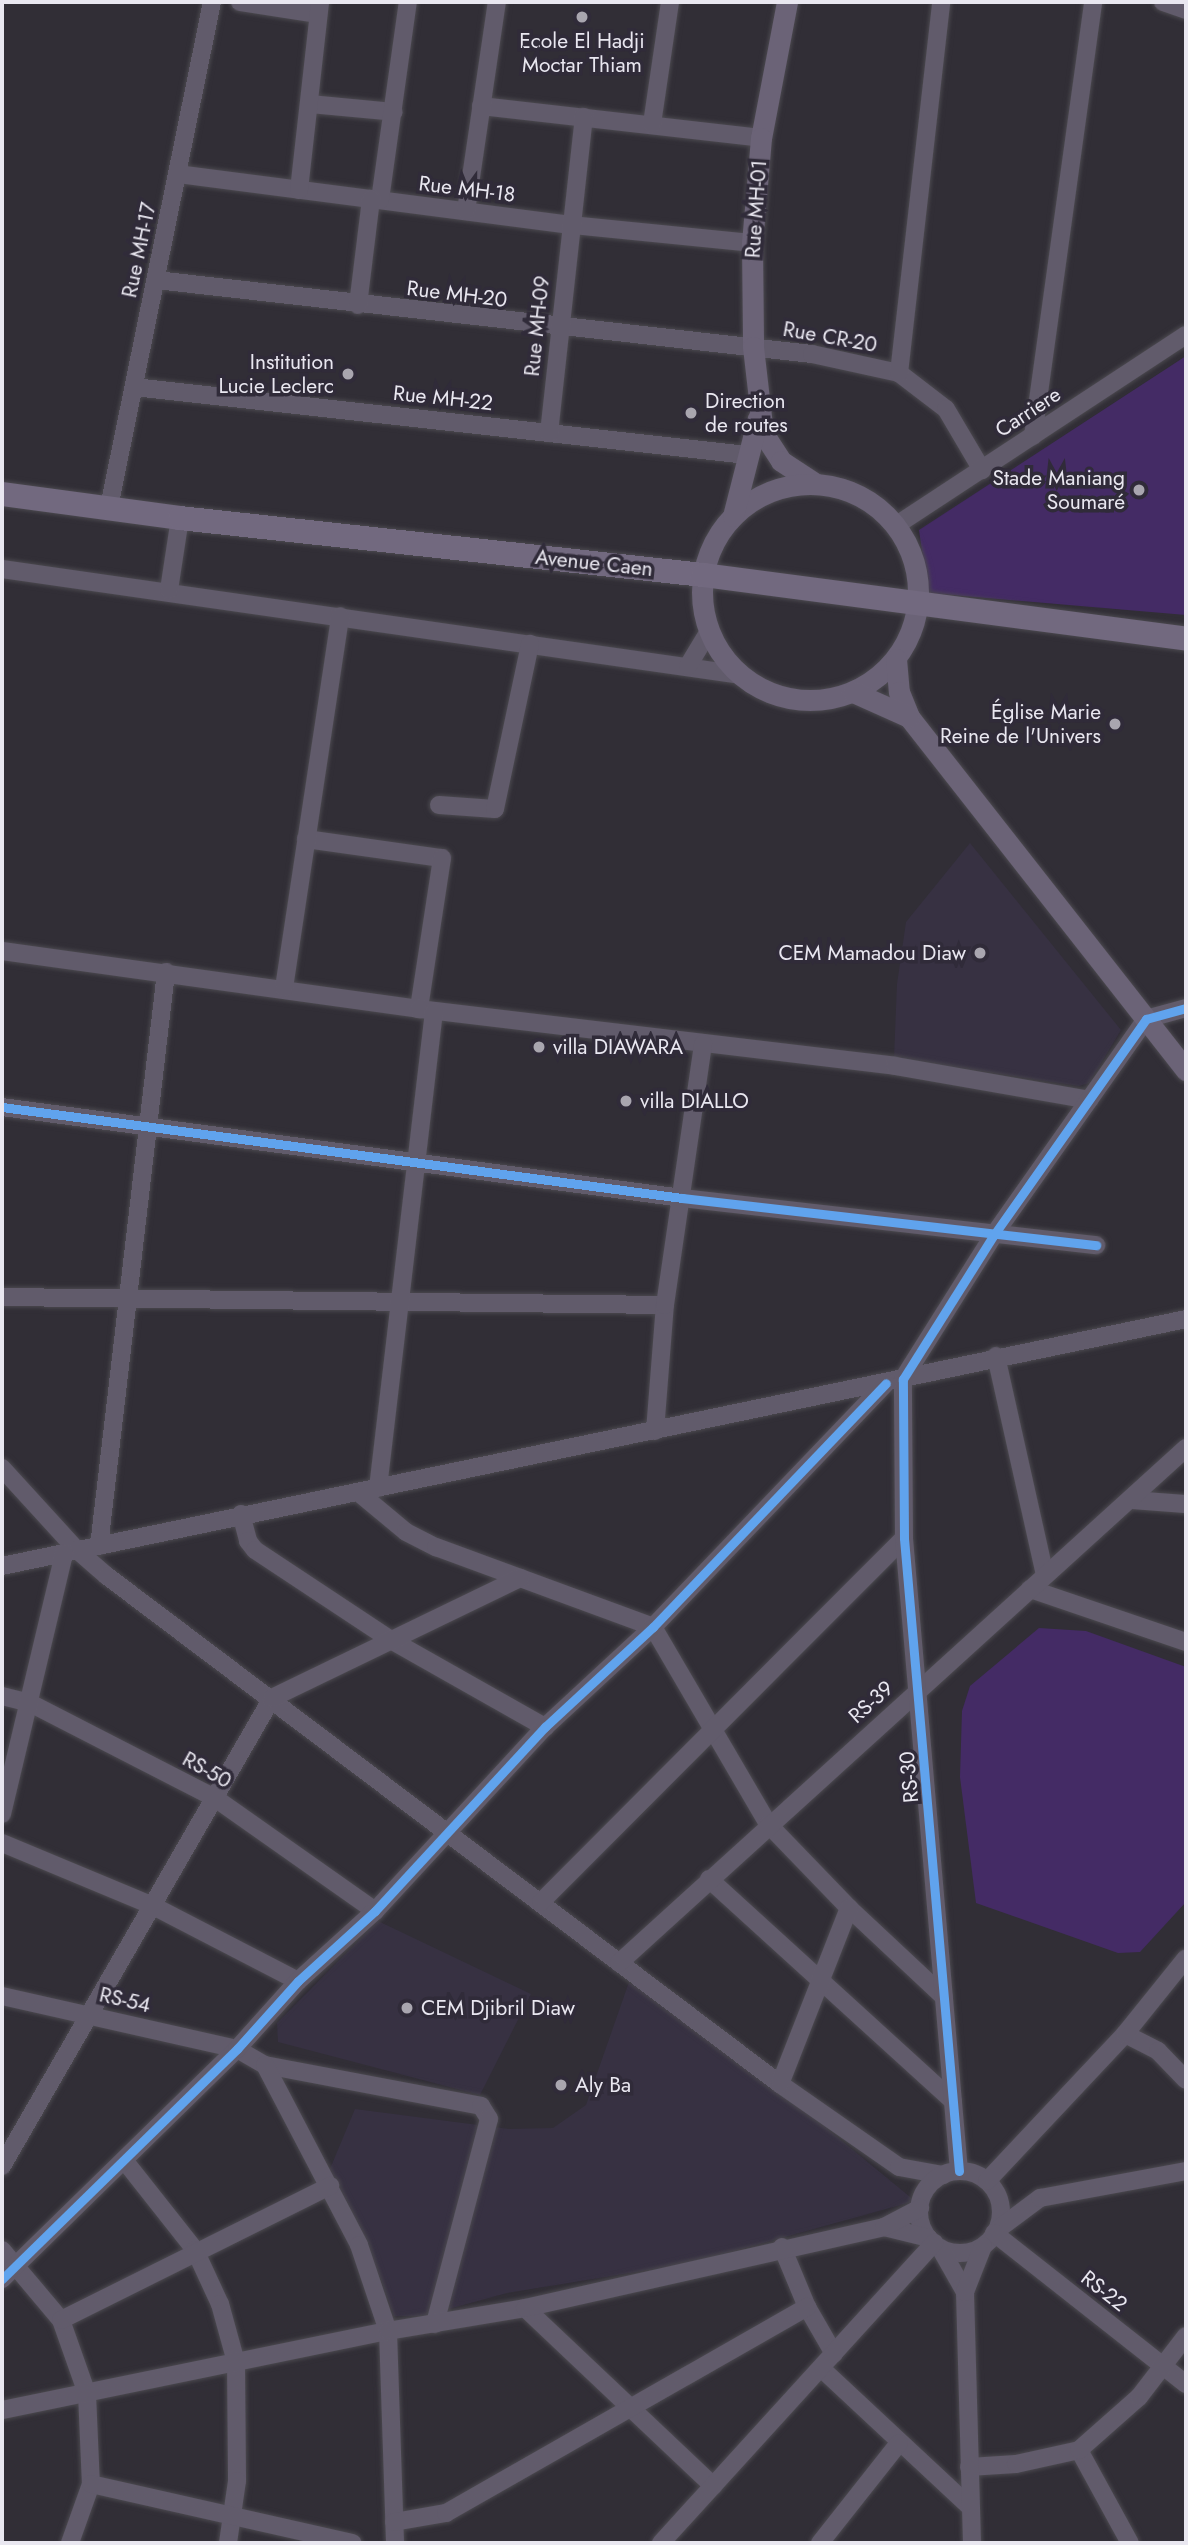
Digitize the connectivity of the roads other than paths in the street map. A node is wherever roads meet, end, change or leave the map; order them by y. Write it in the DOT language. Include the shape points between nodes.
graph roads {
  1 [pos="212,2"];
  2 [pos="240,2"];
  3 [pos="408,2"];
  4 [pos="497,2"];
  5 [pos="670,2"];
  6 [pos="787,2"];
  7 [pos="941,2"];
  8 [pos="1093,2"];
  9 [pos="1163,2"];
  10 [pos="318,8"];
  11 [pos="1186,10"];
  12 [pos="310,104"];
  13 [pos="481,106"];
  14 [pos="394,112"];
  15 [pos="584,117"];
  16 [pos="652,124"];
  17 [pos="761,138"];
  18 [pos="178,174"];
  19 [pos="299,190"];
  20 [pos="375,200"];
  21 [pos="466,211"];
  22 [pos="572,225"];
  23 [pos="752,243"];
  24 [pos="156,280"];
  25 [pos="358,305"];
  26 [pos="559,329"];
  27 [pos="1186,335"];
  28 [pos="753,347"];
  29 [pos="899,373"];
  30 [pos="134,387"];
  31 [pos="758,418"];
  32 [pos="549,433"];
  33 [pos="1033,436"];
  34 [pos="747,455"];
  35 [pos="982,470"];
  36 [pos="816,485"];
  37 [pos="2,494"];
  38 [pos="109,507"];
  39 [pos="733,516"];
  40 [pos="180,518"];
  41 [pos="895,526"];
  42 [pos="2,569"];
  43 [pos="703,575"];
  44 [pos="169,590"];
  45 [pos="918,603"];
  46 [pos="340,616"];
  47 [pos="709,631"];
  48 [pos="1186,639"];
  49 [pos="530,644"];
  50 [pos="896,659"];
  51 [pos="688,666"];
  52 [pos="741,675"];
  53 [pos="853,692"];
  54 [pos="909,717"];
  55 [pos="439,804"];
  56 [pos="306,839"];
  57 [pos="2,951"];
  58 [pos="166,972"];
  59 [pos="284,988"];
  60 [pos="1186,1008"];
  61 [pos="426,1010"];
  62 [pos="1146,1019"];
  63 [pos="703,1044"];
  64 [pos="1186,1070"];
  65 [pos="1090,1100"];
  66 [pos="2,1107"];
  67 [pos="149,1127"];
  68 [pos="414,1162"];
  69 [pos="682,1198"];
  70 [pos="993,1236"];
  71 [pos="1096,1245"];
  72 [pos="2,1297"];
  73 [pos="126,1301"];
  74 [pos="397,1301"];
  75 [pos="665,1305"];
  76 [pos="1186,1319"];
  77 [pos="996,1356"];
  78 [pos="895,1381"];
  79 [pos="655,1431"];
  80 [pos="1186,1448"];
  81 [pos="2,1468"];
  82 [pos="379,1488"];
  83 [pos="358,1492"];
  84 [pos="1131,1500"];
  85 [pos="1186,1504"];
  86 [pos="241,1514"];
  87 [pos="904,1538"];
  88 [pos="99,1546"];
  89 [pos="71,1551"];
  90 [pos="2,1566"];
  91 [pos="1045,1575"];
  92 [pos="520,1578"];
  93 [pos="1030,1589"];
  94 [pos="653,1627"];
  95 [pos="391,1640"];
  96 [pos="1186,1642"];
  97 [pos="919,1689"];
  98 [pos="2,1696"];
  99 [pos="272,1698"];
  100 [pos="30,1703"];
  101 [pos="545,1727"];
  102 [pos="712,1729"];
  103 [pos="215,1798"];
  104 [pos="2,1814"];
  105 [pos="768,1824"];
  106 [pos="449,1832"];
  107 [pos="2,1843"];
  108 [pos="709,1879"];
  109 [pos="541,1902"];
  110 [pos="153,1906"];
  111 [pos="849,1908"];
  112 [pos="375,1911"];
  113 [pos="1186,1958"];
  114 [pos="619,1963"];
  115 [pos="298,1981"];
  116 [pos="820,1982"];
  117 [pos="2,1996"];
  118 [pos="944,1997"];
  119 [pos="89,2015"];
  120 [pos="1125,2034"];
  121 [pos="237,2049"];
  122 [pos="265,2065"];
  123 [pos="1186,2078"];
  124 [pos="780,2084"];
  125 [pos="953,2101"];
  126 [pos="124,2160"];
  127 [pos="2,2166"];
  128 [pos="899,2166"];
  129 [pos="1186,2171"];
  130 [pos="951,2173"];
  131 [pos="988,2183"];
  132 [pos="330,2186"];
  133 [pos="1040,2198"];
  134 [pos="921,2203"];
  135 [pos="884,2227"];
  136 [pos="991,2237"];
  137 [pos="935,2243"];
  138 [pos="782,2247"];
  139 [pos="2,2249"];
  140 [pos="195,2250"];
  141 [pos="16,2264"];
  142 [pos="2,2279"];
  143 [pos="965,2292"];
  144 [pos="807,2307"];
  145 [pos="525,2308"];
  146 [pos="61,2320"];
  147 [pos="435,2324"];
  148 [pos="388,2331"];
  149 [pos="1186,2336"];
  150 [pos="834,2354"];
  151 [pos="236,2362"];
  152 [pos="1163,2367"];
  153 [pos="822,2369"];
  154 [pos="1186,2384"];
  155 [pos="87,2394"];
  156 [pos="630,2408"];
  157 [pos="2,2410"];
  158 [pos="899,2443"];
  159 [pos="1080,2449"];
  160 [pos="969,2467"];
  161 [pos="91,2484"];
  162 [pos="713,2486"];
  163 [pos="970,2507"];
  164 [pos="235,2517"];
  165 [pos="394,2522"];
  166 [pos="70,2543"];
  167 [pos="229,2543"];
  168 [pos="352,2543"];
  169 [pos="395,2543"];
  170 [pos="661,2543"];
  171 [pos="820,2543"];
  172 [pos="971,2543"];
  173 [pos="1129,2543"];
  1 -- 18 [label="street, Rue MH-17"];
  2 -- 10 [label="street"];
  3 -- 14 [label="street"];
  4 -- 13 [label="street"];
  5 -- 16 [label="street"];
  6 -- 17 [label="main road, Rue MH-01"];
  7 -- 29 [label="street"];
  8 -- 33 [label="street"];
  9 -- 11 [label="street"];
  10 -- 12 [label="street"];
  12 -- 14 [label="street"];
  12 -- 19 [label="street"];
  13 -- 15 [label="street"];
  13 -- 21 [label="street"];
  14 -- 20 [label="street"];
  15 -- 16 [label="street"];
  15 -- 22 [label="street, Rue MH-09"];
  16 -- 17 [label="street"];
  17 -- 23 [label="main road, Rue MH-01"];
  18 -- 19 [label="street, Rue MH-18"];
  18 -- 24 [label="street, Rue MH-17"];
  19 -- 20 [label="street, Rue MH-18"];
  20 -- 21 [label="street, Rue MH-18"];
  20 -- 25 [label="street"];
  21 -- 22 [label="street, Rue MH-18"];
  22 -- 23 [label="street, Rue MH-18"];
  22 -- 26 [label="street, Rue MH-09"];
  23 -- 28 [label="main road, Rue MH-01"];
  24 -- 25 [label="street, Rue MH-20"];
  24 -- 30 [label="street, Rue MH-17"];
  25 -- 26 [label="street, Rue MH-20"];
  26 -- 28 [label="street, Rue MH-20"];
  26 -- 32 [label="street, Rue MH-09"];
  27 -- 33 [label="street, Carriere"];
  28 -- 29 [label="street, Rue CR-20"];
  28 -- 31 [label="main road, Rue MH-01"];
  29 -- 35 [label="street" via="946,409"];
  30 -- 32 [label="street, Rue MH-22"];
  30 -- 38 [label="street, Rue MH-17"];
  31 -- 34 [label="main road, Rue MH-01"];
  31 -- 36 [label="main road, Rue MH-01" via="781,461"];
  32 -- 34 [label="street, Rue MH-22"];
  33 -- 35 [label="street, Carriere"];
  34 -- 39 [label="main road, Rue MH-01"];
  35 -- 41 [label="street, Carriere"];
  36 -- 39 [label="main road" via="780,488"];
  36 -- 41 [label="main road" via="860,497"];
  37 -- 38 [label="highway, Avenue Caen"];
  38 -- 40 [label="highway, Avenue Caen"];
  39 -- 43 [label="main road" via="713,543"];
  40 -- 43 [label="highway, Avenue Caen"];
  40 -- 44 [label="street"];
  41 -- 45 [label="main road" via="914,562"];
  42 -- 44 [label="street"];
  43 -- 45 [label="highway, Avenue Caen"];
  43 -- 47 [label="main road"];
  44 -- 46 [label="street"];
  45 -- 48 [label="highway, Avenue Caen"];
  45 -- 50 [label="main road" via="914,623"];
  46 -- 49 [label="street"];
  46 -- 56 [label="street"];
  47 -- 51 [label="street"];
  47 -- 52 [label="main road"];
  49 -- 51 [label="street"];
  49 -- 55 [label="street" via="495,809"];
  50 -- 53 [label="main road"];
  50 -- 54 [label="main road" via="899,692"];
  51 -- 52 [label="street"];
  52 -- 53 [label="main road" via="783,696 830,698"];
  53 -- 54 [label="main road"];
  54 -- 62 [label="main road"];
  56 -- 59 [label="street"];
  56 -- 61 [label="street" via="442,858"];
  57 -- 58 [label="street"];
  58 -- 59 [label="street"];
  58 -- 67 [label="street"];
  59 -- 61 [label="street"];
  60 -- 62 [label="street"];
  61 -- 63 [label="street"];
  61 -- 68 [label="street"];
  62 -- 64 [label="main road"];
  62 -- 65 [label="street"];
  63 -- 65 [label="street" via="895,1066"];
  63 -- 69 [label="street"];
  65 -- 70 [label="street"];
  66 -- 67 [label="street"];
  67 -- 68 [label="street"];
  67 -- 73 [label="street"];
  68 -- 69 [label="street"];
  68 -- 74 [label="street"];
  69 -- 70 [label="street"];
  69 -- 75 [label="street"];
  70 -- 71 [label="street"];
  70 -- 78 [label="street"];
  72 -- 73 [label="street"];
  73 -- 74 [label="street"];
  73 -- 88 [label="street"];
  74 -- 75 [label="street"];
  74 -- 82 [label="street"];
  75 -- 79 [label="street"];
  76 -- 77 [label="street"];
  77 -- 78 [label="street"];
  77 -- 91 [label="street"];
  78 -- 79 [label="street"];
  78 -- 87 [label="street, RS-30"];
  78 -- 94 [label="street"];
  79 -- 82 [label="street"];
  80 -- 84 [label="street, RS-39"];
  81 -- 89 [label="street"];
  82 -- 83 [label="street"];
  83 -- 86 [label="street"];
  83 -- 92 [label="street" via="406,1532"];
  84 -- 85 [label="street"];
  84 -- 91 [label="street, RS-39"];
  86 -- 88 [label="street"];
  86 -- 95 [label="street" via="255,1550"];
  87 -- 97 [label="street, RS-30"];
  87 -- 102 [label="street"];
  88 -- 89 [label="street"];
  89 -- 90 [label="street"];
  89 -- 99 [label="street"];
  89 -- 100 [label="street"];
  91 -- 93 [label="street, RS-39"];
  92 -- 94 [label="street"];
  92 -- 95 [label="street"];
  93 -- 96 [label="street"];
  93 -- 97 [label="street, RS-39"];
  94 -- 101 [label="street"];
  94 -- 102 [label="street"];
  95 -- 99 [label="street"];
  95 -- 101 [label="street"];
  97 -- 105 [label="street, RS-39"];
  97 -- 118 [label="street, RS-30"];
  98 -- 100 [label="street, RS-50"];
  99 -- 103 [label="street"];
  99 -- 106 [label="street"];
  100 -- 103 [label="street, RS-50"];
  100 -- 104 [label="street"];
  101 -- 106 [label="street"];
  102 -- 105 [label="street"];
  102 -- 109 [label="street"];
  103 -- 110 [label="street"];
  103 -- 112 [label="street, RS-50"];
  105 -- 108 [label="street, RS-39"];
  105 -- 111 [label="street"];
  106 -- 109 [label="street"];
  106 -- 112 [label="street"];
  107 -- 110 [label="street"];
  108 -- 114 [label="street, RS-39"];
  108 -- 116 [label="street"];
  109 -- 114 [label="street"];
  110 -- 115 [label="street"];
  110 -- 119 [label="street"];
  111 -- 116 [label="street"];
  111 -- 118 [label="street"];
  112 -- 115 [label="street"];
  113 -- 120 [label="street"];
  114 -- 124 [label="street"];
  115 -- 121 [label="street"];
  116 -- 124 [label="street"];
  116 -- 125 [label="street"];
  117 -- 119 [label="street, RS-54"];
  118 -- 125 [label="street, RS-30"];
  119 -- 121 [label="street, RS-54"];
  119 -- 127 [label="street"];
  120 -- 123 [label="street" via="1158,2051"];
  120 -- 131 [label="street"];
  121 -- 122 [label="street, RS-54"];
  121 -- 126 [label="street"];
  122 -- 132 [label="street"];
  122 -- 147 [label="street" via="481,2106 488,2113"];
  124 -- 128 [label="street"];
  125 -- 130 [label="street, RS-30"];
  126 -- 140 [label="street"];
  126 -- 141 [label="street"];
  128 -- 130 [label="street"];
  128 -- 134 [label="street"];
  129 -- 133 [label="street"];
  130 -- 131 [label="street"];
  130 -- 134 [label="street"];
  131 -- 133 [label="street" via="1012,2194"];
  131 -- 136 [label="street" via="1001,2206"];
  132 -- 140 [label="street"];
  132 -- 148 [label="street" via="359,2245"];
  133 -- 136 [label="street"];
  134 -- 135 [label="street"];
  134 -- 137 [label="street"];
  135 -- 137 [label="street"];
  135 -- 138 [label="street"];
  136 -- 137 [label="street" via="962,2253"];
  136 -- 143 [label="street"];
  136 -- 152 [label="street, RS-22"];
  137 -- 143 [label="street"];
  137 -- 150 [label="street"];
  138 -- 144 [label="street"];
  138 -- 145 [label="street"];
  139 -- 141 [label="street"];
  140 -- 146 [label="street"];
  140 -- 151 [label="street" via="220,2304"];
  141 -- 142 [label="street"];
  141 -- 146 [label="street"];
  143 -- 160 [label="street"];
  144 -- 150 [label="street"];
  144 -- 156 [label="street"];
  145 -- 147 [label="street"];
  145 -- 156 [label="street"];
  146 -- 155 [label="street"];
  147 -- 148 [label="street"];
  148 -- 151 [label="street"];
  148 -- 165 [label="street"];
  149 -- 152 [label="street"];
  150 -- 153 [label="street"];
  151 -- 155 [label="street"];
  151 -- 164 [label="street"];
  152 -- 154 [label="street, RS-22"];
  152 -- 159 [label="street" via="1139,2397"];
  153 -- 158 [label="street"];
  153 -- 162 [label="street"];
  155 -- 157 [label="street"];
  155 -- 161 [label="street"];
  156 -- 162 [label="street"];
  156 -- 165 [label="street" via="446,2513"];
  158 -- 163 [label="street"];
  158 -- 171 [label="street"];
  159 -- 160 [label="street" via="1016,2464"];
  159 -- 173 [label="street"];
  160 -- 163 [label="street"];
  161 -- 164 [label="street"];
  161 -- 166 [label="street"];
  162 -- 170 [label="street"];
  163 -- 172 [label="street"];
  164 -- 167 [label="street"];
  164 -- 168 [label="street"];
  165 -- 169 [label="street"];
}
